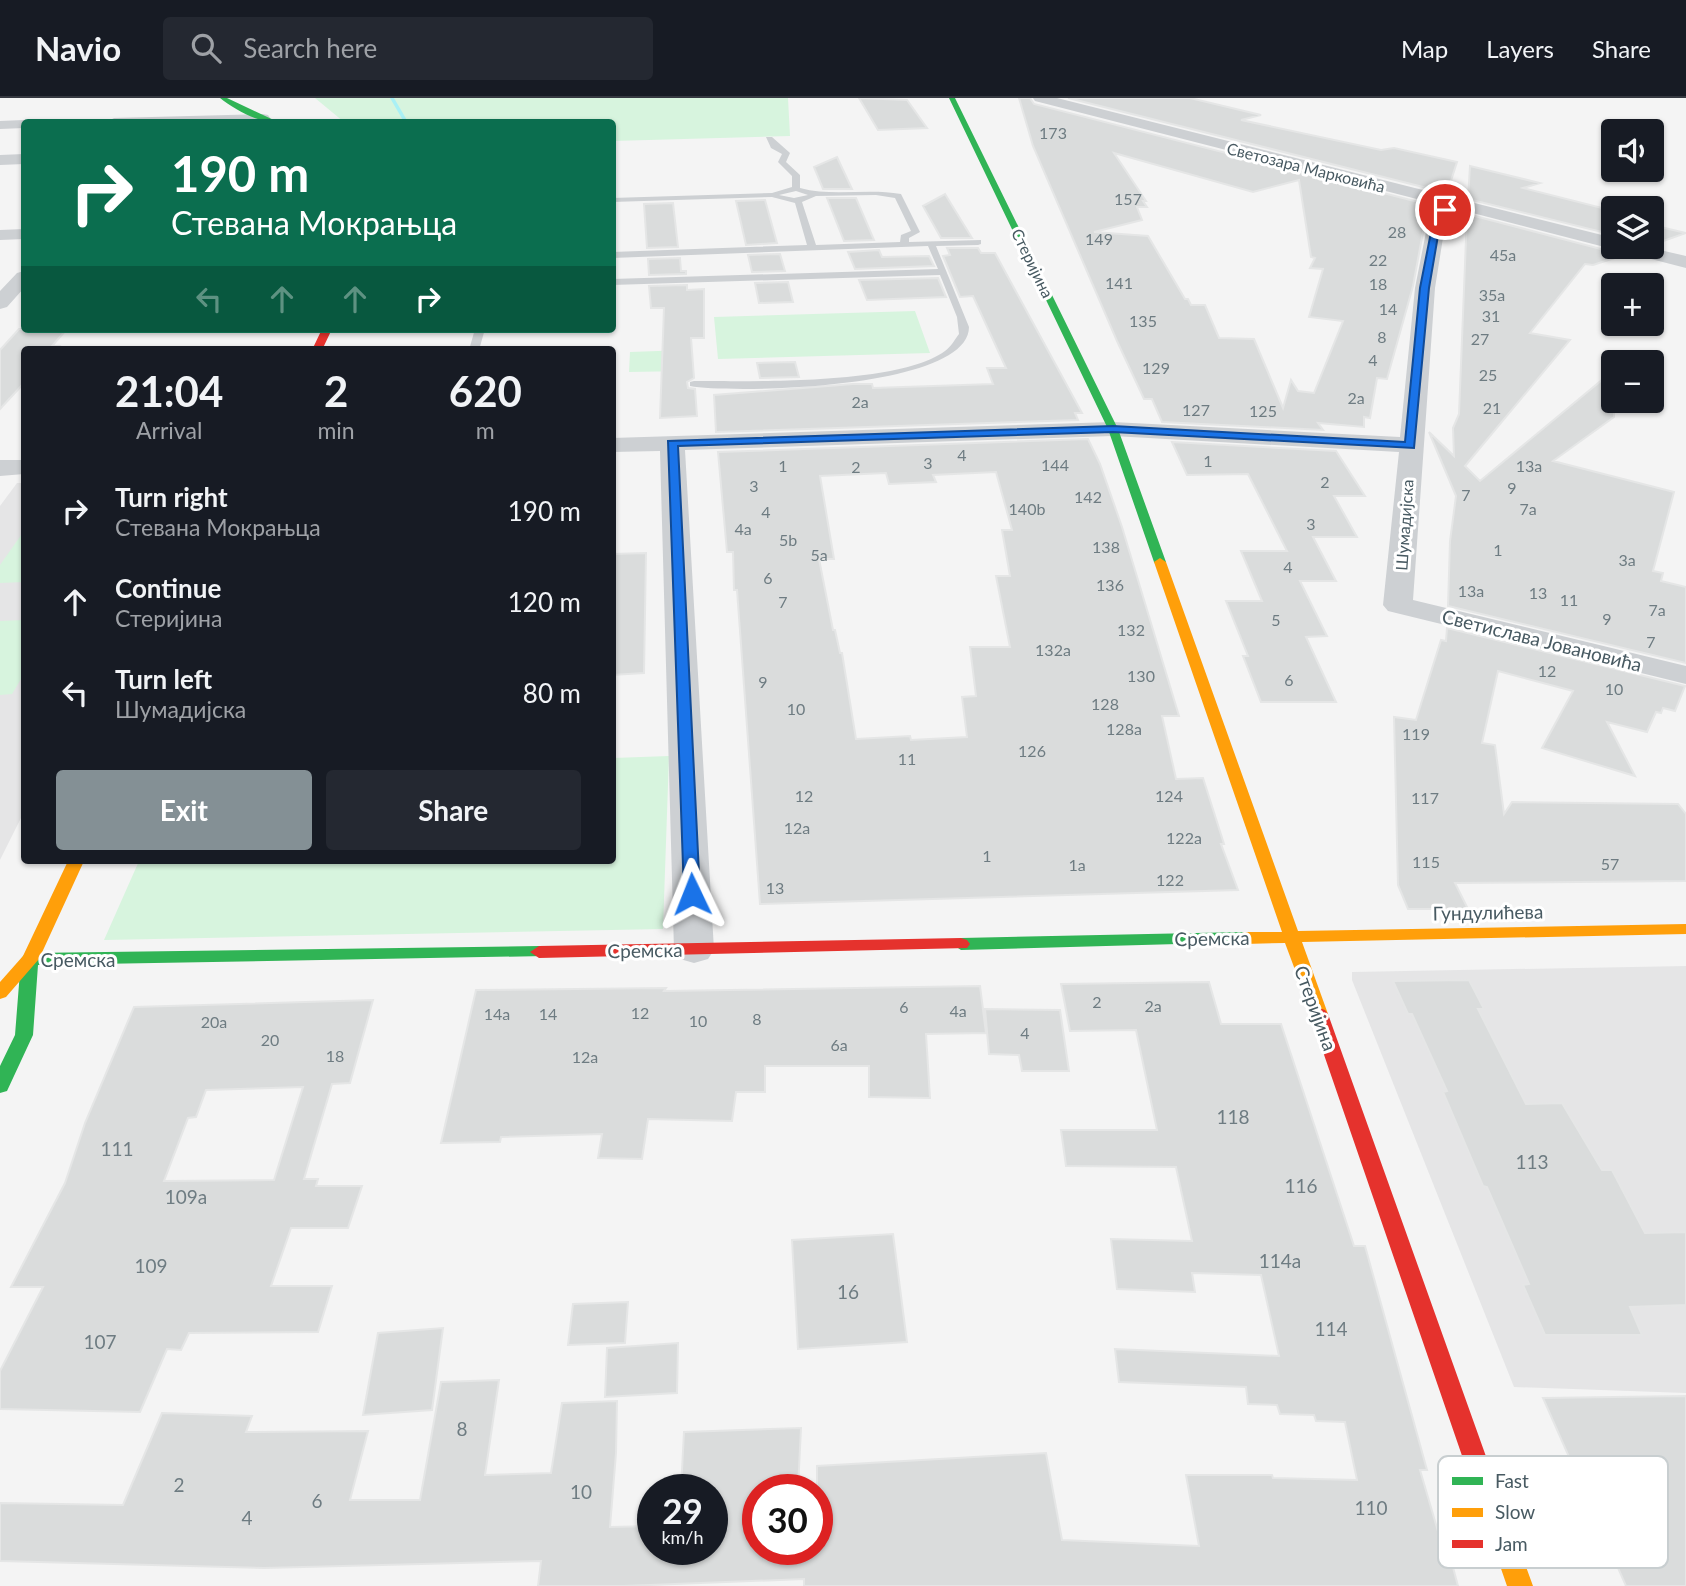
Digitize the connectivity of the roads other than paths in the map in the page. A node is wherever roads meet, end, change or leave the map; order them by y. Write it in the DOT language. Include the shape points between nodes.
graph roads {
  1 [pos="953,98"];
  2 [pos="1040,98"];
  3 [pos="230,103"];
  4 [pos="180,117"];
  5 [pos="154,119"];
  6 [pos="199,119"];
  7 [pos="210,119"];
  8 [pos="267,119"];
  9 [pos="21,124"];
  10 [pos="0,125"];
  11 [pos="769,139"];
  12 [pos="21,159"];
  13 [pos="0,160"];
  14 [pos="796,189"];
  15 [pos="814,194"];
  16 [pos="774,195"];
  17 [pos="616,200"];
  18 [pos="797,201"];
  19 [pos="1457,205"];
  20 [pos="21,234"];
  21 [pos="0,235"];
  22 [pos="1601,241"];
  23 [pos="978,242"];
  24 [pos="931,244"];
  25 [pos="905,245"];
  26 [pos="812,248"];
  27 [pos="616,255"];
  28 [pos="1664,257"];
  29 [pos="1686,262"];
  30 [pos="943,272"];
  31 [pos="21,280"];
  32 [pos="616,282"];
  33 [pos="0,303"];
  34 [pos="694,384"];
  35 [pos="1113,429"];
  36 [pos="672,443"];
  37 [pos="616,445"];
  38 [pos="1410,445"];
  39 [pos="21,467"];
  40 [pos="0,468"];
  41 [pos="1398,605"];
  42 [pos="1686,675"];
  43 [pos="74,864"];
  44 [pos="1686,929"];
  45 [pos="1291,936"];
  46 [pos="694,950"];
  47 [pos="15,959"];
  48 [pos="0,993"];
  49 [pos="0,1086"];
  50 [pos="1474,1456"];
  51 [pos="1514,1568"];
  52 [pos="1520,1586"];
  1 -- 35 [label="street, Стеријина"];
  2 -- 19 [label="street, Светозара Марковића"];
  3 -- 7 [label="street"];
  3 -- 8 [label="street"];
  4 -- 5 [label="street"];
  4 -- 6 [label="street"];
  9 -- 10 [label="street"];
  11 -- 14 [label="lane" via="786,153 782,162 796,175"];
  12 -- 13 [label="street"];
  14 -- 15 [label="lane"];
  14 -- 16 [label="lane"];
  15 -- 18 [label="lane"];
  15 -- 25 [label="lane" via="900,197 916,232 904,237"];
  16 -- 17 [label="lane"];
  16 -- 18 [label="lane"];
  18 -- 26 [label="lane"];
  19 -- 22 [label="street, Светозара Марковића"];
  19 -- 38 [label="street, Шумадијска" via="1438,217 1424,288"];
  20 -- 21 [label="street"];
  23 -- 24 [label="lane"];
  24 -- 25 [label="lane"];
  24 -- 30 [label="lane"];
  25 -- 26 [label="lane"];
  26 -- 27 [label="lane"];
  28 -- 29 [label="street"];
  30 -- 32 [label="lane"];
  30 -- 34 [label="lane" via="965,332 955,347 936,360 850,380"];
  31 -- 33 [label="street"];
  35 -- 36 [label="street"];
  35 -- 38 [label="street"];
  35 -- 45 [label="street, Стеријина"];
  36 -- 37 [label="street"];
  36 -- 46 [label="street"];
  38 -- 41 [label="street, Шумадијска"];
  39 -- 40 [label="street"];
  41 -- 42 [label="street, Светислава Јовановића"];
  43 -- 47 [label="street"];
  44 -- 45 [label="street, Гундулићева"];
  45 -- 46 [label="street, Сремска"];
  45 -- 50 [label="street, Стеријина"];
  46 -- 47 [label="street, Сремска"];
  47 -- 48 [label="street"];
  47 -- 49 [label="street" via="24,1035"];
  51 -- 52 [label="street, Стеријина"];
}
